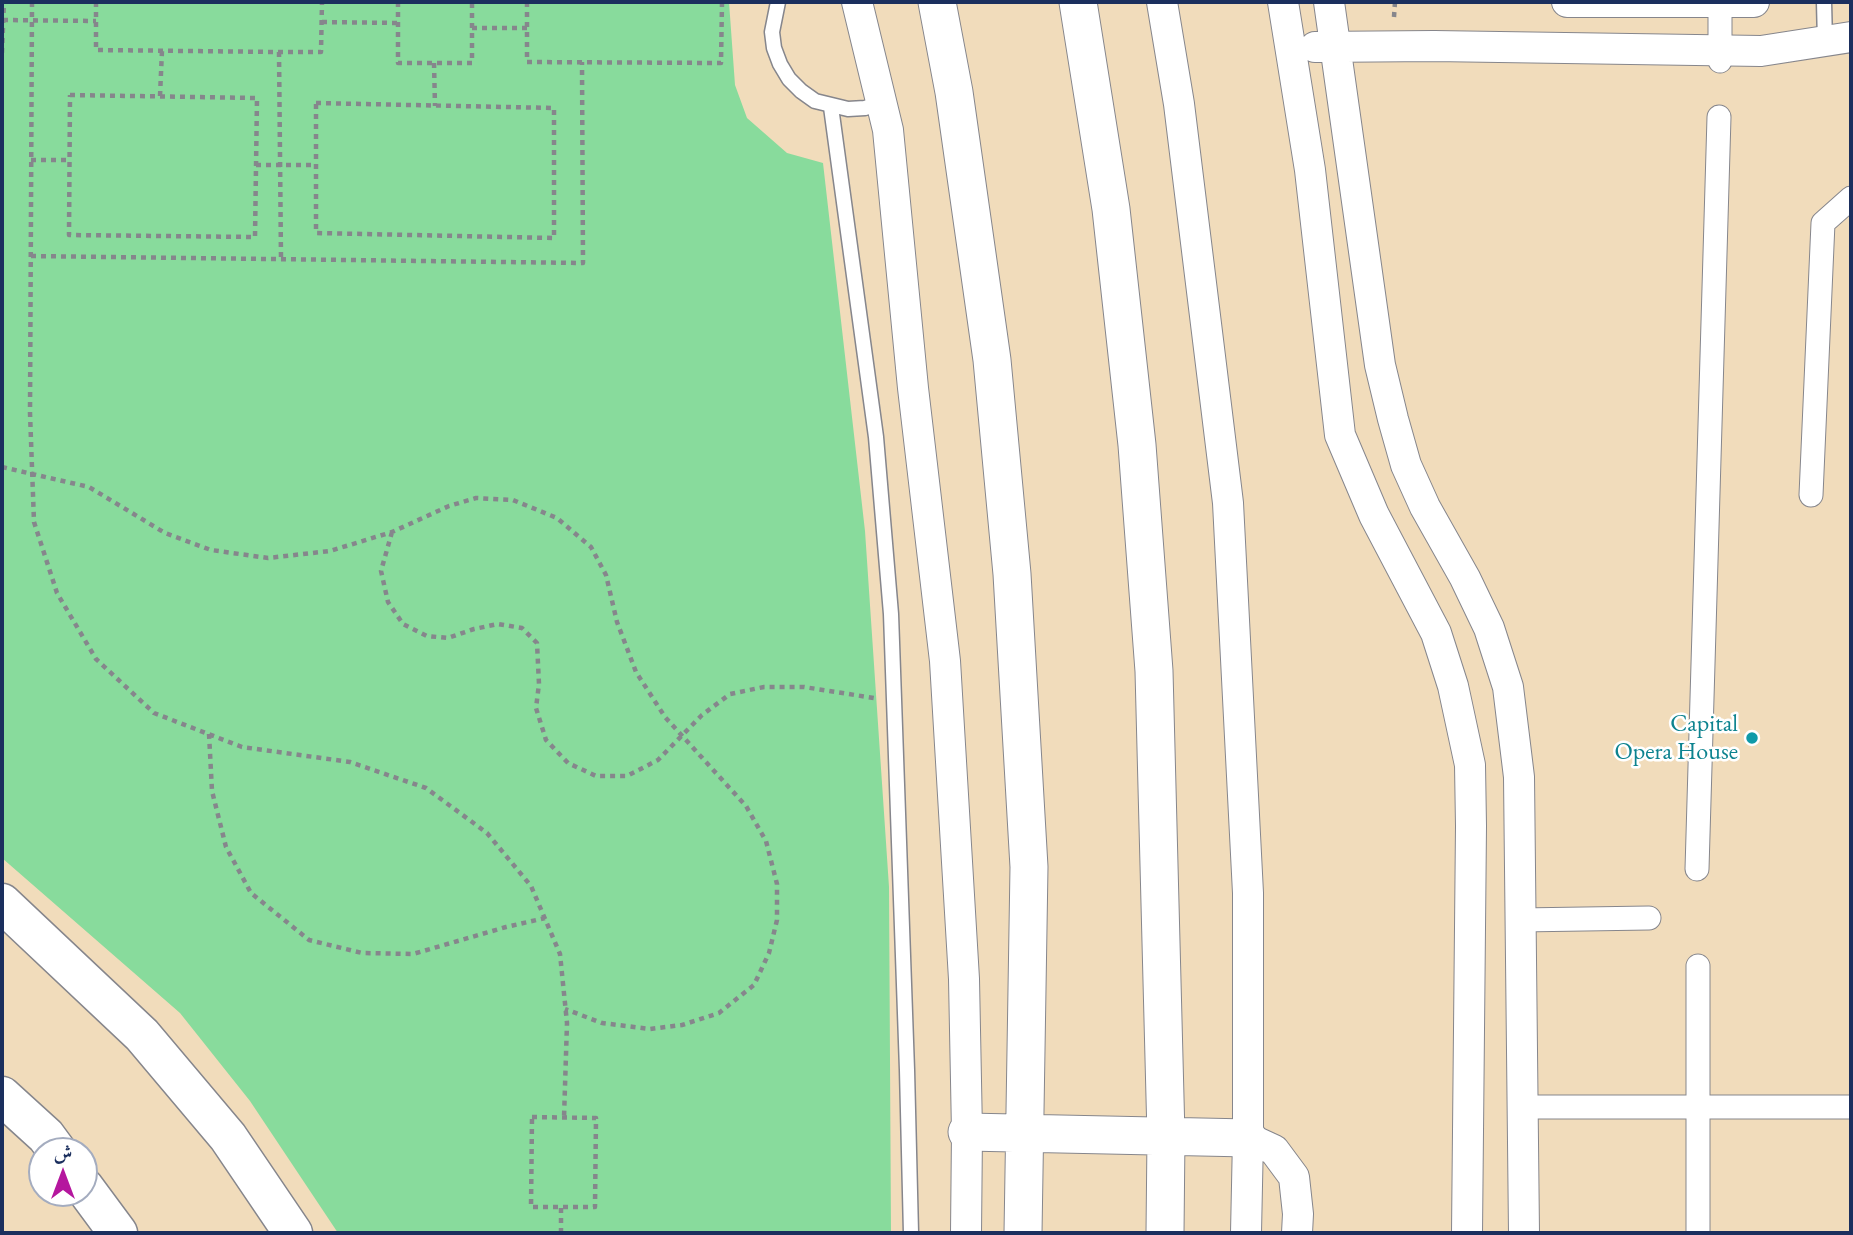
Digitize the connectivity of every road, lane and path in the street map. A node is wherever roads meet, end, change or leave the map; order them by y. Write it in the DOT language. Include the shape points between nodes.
graph roads {
  1 [pos="4,2"];
  2 [pos="32,2"];
  3 [pos="96,2"];
  4 [pos="321,2"];
  5 [pos="398,2"];
  6 [pos="472,2"];
  7 [pos="527,2"];
  8 [pos="722,2"];
  9 [pos="778,2"];
  10 [pos="857,2"];
  11 [pos="937,2"];
  12 [pos="1078,2"];
  13 [pos="1162,2"];
  14 [pos="1283,2"];
  15 [pos="1329,2"];
  16 [pos="1567,2"];
  17 [pos="1720,2"];
  18 [pos="1754,2"];
  19 [pos="1824,2"];
  20 [pos="4,20"];
  21 [pos="32,20"];
  22 [pos="96,21"];
  23 [pos="321,22"];
  24 [pos="398,23"];
  25 [pos="472,28"];
  26 [pos="527,28"];
  27 [pos="1838,40"];
  28 [pos="1290,47"];
  29 [pos="1335,47"];
  30 [pos="162,50"];
  31 [pos="279,52"];
  32 [pos="2,53"];
  33 [pos="1720,55"];
  34 [pos="582,62"];
  35 [pos="434,63"];
  36 [pos="160,96"];
  37 [pos="881,103"];
  38 [pos="435,106"];
  39 [pos="831,107"];
  40 [pos="1719,117"];
  41 [pos="31,160"];
  42 [pos="70,160"];
  43 [pos="256,165"];
  44 [pos="280,165"];
  45 [pos="316,165"];
  46 [pos="1851,198"];
  47 [pos="31,257"];
  48 [pos="281,259"];
  49 [pos="2,467"];
  50 [pos="32,473"];
  51 [pos="1811,495"];
  52 [pos="392,531"];
  53 [pos="895,703"];
  54 [pos="209,734"];
  55 [pos="681,736"];
  56 [pos="1697,869"];
  57 [pos="2,903"];
  58 [pos="545,918"];
  59 [pos="1649,918"];
  60 [pos="1520,920"];
  61 [pos="1698,965"];
  62 [pos="565,1009"];
  63 [pos="2,1096"];
  64 [pos="1522,1107"];
  65 [pos="1698,1107"];
  66 [pos="1851,1107"];
  67 [pos="564,1118"];
  68 [pos="967,1132"];
  69 [pos="1025,1134"];
  70 [pos="1166,1136"];
  71 [pos="47,1137"];
  72 [pos="1248,1138"];
  73 [pos="98,1206"];
  74 [pos="561,1208"];
  75 [pos="118,1233"];
  76 [pos="293,1233"];
  77 [pos="561,1233"];
  78 [pos="911,1233"];
  79 [pos="965,1233"];
  80 [pos="1023,1233"];
  81 [pos="1165,1233"];
  82 [pos="1246,1233"];
  83 [pos="1297,1233"];
  84 [pos="1467,1233"];
  85 [pos="1524,1233"];
  86 [pos="1698,1233"];
  1 -- 20 [label="path"];
  2 -- 21 [label="path"];
  3 -- 22 [label="path"];
  4 -- 23 [label="path"];
  5 -- 24 [label="path"];
  6 -- 25 [label="path"];
  7 -- 26 [label="path"];
  8 -- 34 [label="path" via="721,63"];
  9 -- 39 [label="lane" via="772,32 780,64 801,91"];
  10 -- 37 [label="street"];
  11 -- 69 [label="street" via="992,360 1012,574 1029,867"];
  12 -- 70 [label="street" via="1111,209 1154,671"];
  13 -- 72 [label="street" via="1179,104 1228,503 1248,893"];
  14 -- 28 [label="street"];
  15 -- 29 [label="street"];
  16 -- 17 [label="street"];
  17 -- 18 [label="street"];
  17 -- 33 [label="street"];
  19 -- 27 [label="lane"];
  20 -- 21 [label="path"];
  20 -- 32 [label="path"];
  21 -- 22 [label="path"];
  21 -- 41 [label="path"];
  22 -- 30 [label="path" via="96,50"];
  23 -- 24 [label="path"];
  23 -- 31 [label="path" via="321,52"];
  24 -- 35 [label="path" via="398,63"];
  25 -- 26 [label="path"];
  25 -- 35 [label="path" via="472,63"];
  26 -- 34 [label="path" via="527,62"];
  27 -- 33 [label="street"];
  28 -- 29 [label="street"];
  28 -- 84 [label="street" via="1310,170 1340,435 1374,516 1436,633 1470,765"];
  29 -- 33 [label="street"];
  29 -- 60 [label="street" via="1380,365 1393,419 1406,465 1489,628 1508,687 1519,777"];
  30 -- 31 [label="path"];
  30 -- 36 [label="path"];
  31 -- 44 [label="path"];
  34 -- 48 [label="path" via="583,263"];
  35 -- 38 [label="path"];
  36 -- 42 [label="path" via="70,95"];
  36 -- 43 [label="path" via="257,97"];
  37 -- 39 [label="lane" via="865,108"];
  37 -- 68 [label="street" via="888,130 912,388 945,661 964,979"];
  38 -- 45 [label="path" via="316,103"];
  38 -- 45 [label="path" via="554,108 554,238 316,233"];
  39 -- 53 [label="lane" via="876,437"];
  40 -- 56 [label="street"];
  41 -- 42 [label="path"];
  41 -- 47 [label="path"];
  42 -- 43 [label="path" via="69,234 256,237"];
  43 -- 44 [label="path"];
  44 -- 45 [label="path"];
  44 -- 48 [label="path"];
  46 -- 51 [label="street" via="1824,223"];
  47 -- 48 [label="path"];
  47 -- 50 [label="path"];
  49 -- 50 [label="path"];
  50 -- 52 [label="path" via="89,487 165,533 211,550 268,558 330,551"];
  50 -- 54 [label="path" via="34,522 58,593 96,659 154,713"];
  52 -- 55 [label="path" via="476,498 513,500 557,518 591,547 606,575 636,672"];
  52 -- 55 [label="path" via="381,571 388,602 402,624 427,636 448,638 498,624 522,628 537,643 540,684 536,708 543,729 568,763 596,776 626,776 658,760"];
  53 -- 55 [label="path" via="839,691 764,687 730,694"];
  53 -- 78 [label="lane"];
  54 -- 58 [label="path" via="242,747 350,762 426,788 487,833 531,886"];
  54 -- 58 [label="path" via="212,791 226,847 251,893 309,940 362,953 413,954"];
  55 -- 62 [label="path" via="746,806 766,841 777,884 777,920 769,953 754,985 719,1013 682,1026 650,1029 602,1023"];
  57 -- 76 [label="highway" via="142,1035 228,1137"];
  58 -- 62 [label="path" via="560,954"];
  59 -- 60 [label="street"];
  60 -- 64 [label="street"];
  61 -- 65 [label="street"];
  62 -- 67 [label="path"];
  63 -- 71 [label="highway"];
  64 -- 65 [label="street"];
  64 -- 85 [label="street"];
  65 -- 66 [label="street"];
  65 -- 86 [label="street"];
  67 -- 74 [label="path" via="532,1117 531,1207"];
  67 -- 74 [label="path" via="596,1118 595,1208"];
  68 -- 69 [label="street"];
  68 -- 79 [label="street"];
  69 -- 70 [label="street"];
  69 -- 80 [label="street"];
  70 -- 72 [label="street"];
  70 -- 81 [label="street"];
  72 -- 82 [label="street"];
  72 -- 83 [label="street" via="1274,1150 1294,1177"];
  73 -- 75 [label="highway"];
  74 -- 77 [label="path"];
}
